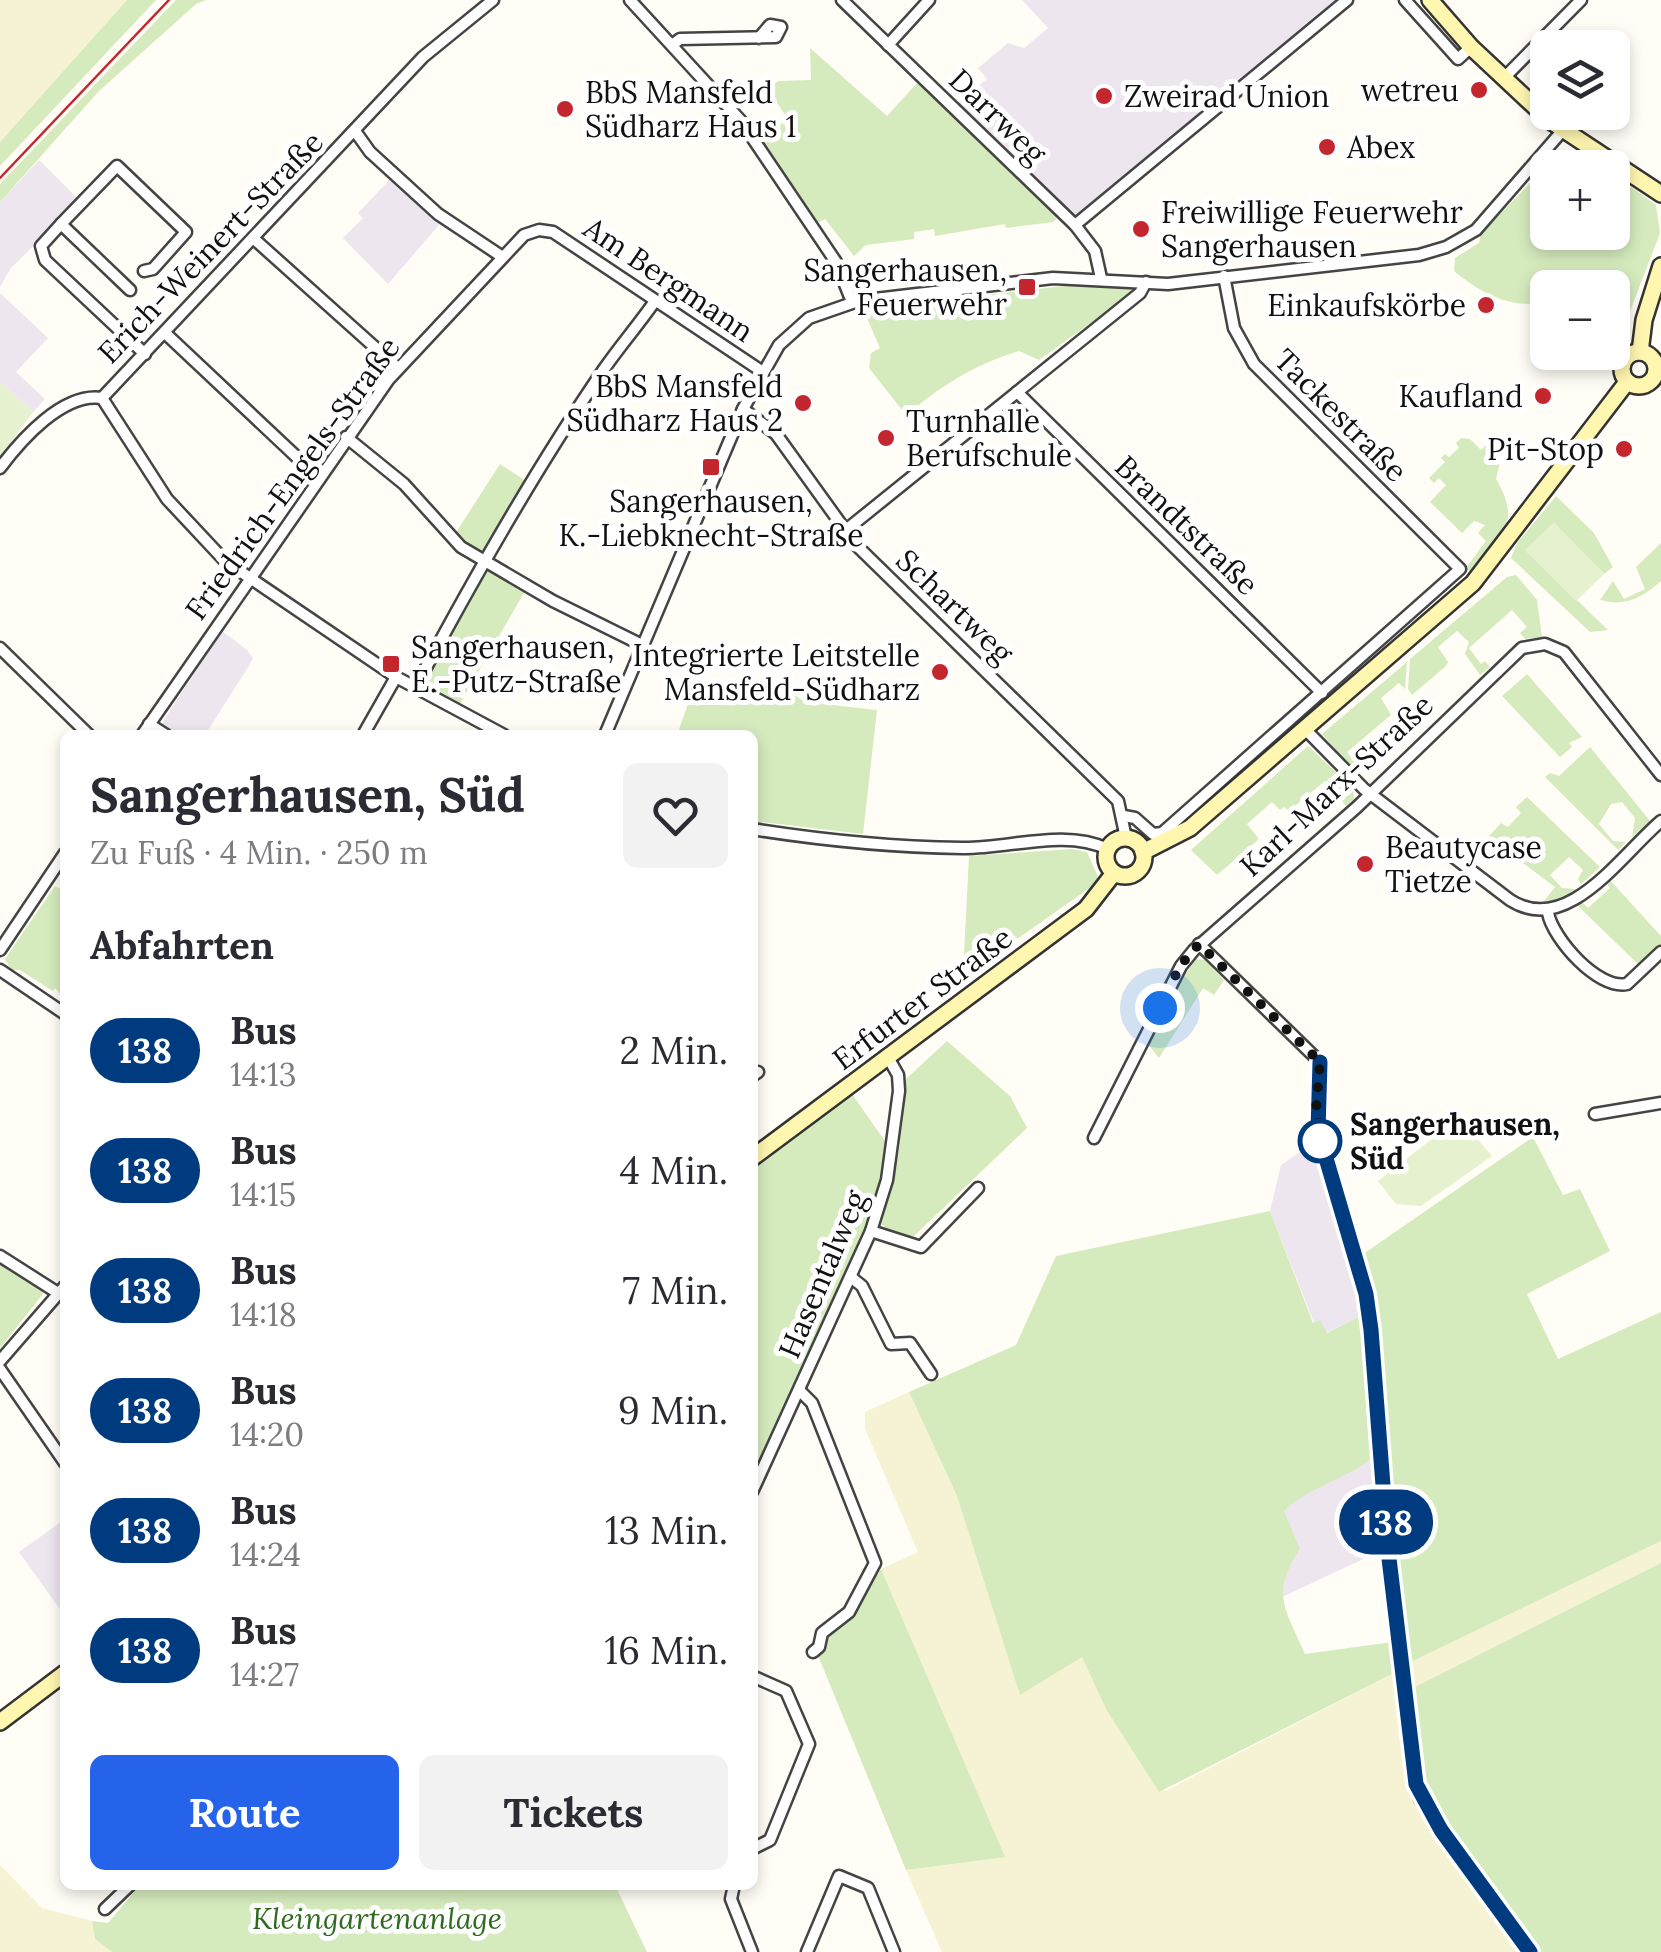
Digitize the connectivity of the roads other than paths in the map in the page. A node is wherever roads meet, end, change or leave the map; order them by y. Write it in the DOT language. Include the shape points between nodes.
graph roads {
  1 [pos="493,0"];
  2 [pos="630,0"];
  3 [pos="842,0"];
  4 [pos="929,0"];
  5 [pos="1347,0"];
  6 [pos="1405,0"];
  7 [pos="1430,0"];
  8 [pos="1582,0"];
  9 [pos="759,38"];
  10 [pos="672,44"];
  11 [pos="888,45"];
  12 [pos="1470,47"];
  13 [pos="1503,79"];
  14 [pos="1530,102"];
  15 [pos="1563,130"];
  16 [pos="354,131"];
  17 [pos="1661,194"];
  18 [pos="60,224"];
  19 [pos="1075,225"];
  20 [pos="546,230"];
  21 [pos="253,238"];
  22 [pos="501,256"];
  23 [pos="1661,266"];
  24 [pos="144,271"];
  25 [pos="1224,276"];
  26 [pos="1101,278"];
  27 [pos="1146,282"];
  28 [pos="130,290"];
  29 [pos="655,301"];
  30 [pos="852,302"];
  31 [pos="165,333"];
  32 [pos="1640,352"];
  33 [pos="145,354"];
  34 [pos="398,368"];
  35 [pos="764,372"];
  36 [pos="1627,382"];
  37 [pos="1656,386"];
  38 [pos="1017,392"];
  39 [pos="102,398"];
  40 [pos="743,409"];
  41 [pos="346,437"];
  42 [pos="0,468"];
  43 [pos="318,476"];
  44 [pos="846,530"];
  45 [pos="484,560"];
  46 [pos="248,578"];
  47 [pos="1402,621"];
  48 [pos="1413,635"];
  49 [pos="642,645"];
  50 [pos="0,648"];
  51 [pos="396,678"];
  52 [pos="415,688"];
  53 [pos="1322,693"];
  54 [pos="149,724"];
  55 [pos="1305,729"];
  56 [pos="83,730"];
  57 [pos="145,730"];
  58 [pos="158,730"];
  59 [pos="366,730"];
  60 [pos="495,730"];
  61 [pos="608,730"];
  62 [pos="1661,775"];
  63 [pos="1371,794"];
  64 [pos="1124,816"];
  65 [pos="1661,821"];
  66 [pos="758,830"];
  67 [pos="1126,838"];
  68 [pos="1108,849"];
  69 [pos="1143,852"];
  70 [pos="60,860"];
  71 [pos="1114,873"];
  72 [pos="1548,913"];
  73 [pos="1199,944"];
  74 [pos="0,950"];
  75 [pos="1661,952"];
  76 [pos="0,970"];
  77 [pos="60,1011"];
  78 [pos="889,1059"];
  79 [pos="1661,1103"];
  80 [pos="1595,1114"];
  81 [pos="1094,1138"];
  82 [pos="758,1154"];
  83 [pos="978,1188"];
  84 [pos="872,1230"];
  85 [pos="0,1256"];
  86 [pos="852,1278"];
  87 [pos="60,1289"];
  88 [pos="60,1292"];
  89 [pos="0,1360"];
  90 [pos="0,1369"];
  91 [pos="931,1374"];
  92 [pos="800,1391"];
  93 [pos="60,1456"];
  94 [pos="758,1479"];
  95 [pos="813,1652"];
  96 [pos="60,1677"];
  97 [pos="758,1679"];
  98 [pos="0,1722"];
  99 [pos="758,1846"];
  100 [pos="125,1890"];
  101 [pos="733,1890"];
  102 [pos="105,1908"];
  103 [pos="752,1952"];
  104 [pos="807,1952"];
  105 [pos="894,1952"];
  106 [pos="1530,1952"];
  1 -- 16 [label="street, Erich-Weinert-Straße" via="439,42"];
  2 -- 10 [label="street"];
  3 -- 11 [label="street, Darrweg"];
  4 -- 11 [label="street"];
  5 -- 19 [label="street"];
  6 -- 12 [label="street" via="1458,59"];
  7 -- 12 [label="main road"];
  8 -- 13 [label="street"];
  9 -- 10 [label="street"];
  10 -- 30 [label="street" via="748,132 836,262"];
  11 -- 19 [label="street, Darrweg"];
  12 -- 13 [label="main road"];
  13 -- 14 [label="main road"];
  15 -- 17 [label="main road"];
  15 -- 25 [label="street" via="1476,230 1446,247"];
  16 -- 21 [label="street, Erich-Weinert-Straße"];
  16 -- 22 [label="street, Erich-Weinert-Straße" via="438,214"];
  18 -- 24 [label="street" via="117,166 186,232"];
  18 -- 28 [label="street"];
  18 -- 33 [label="street" via="41,246 43,258"];
  19 -- 26 [label="street, Darrweg" via="1098,257"];
  20 -- 22 [label="street, Friedrich-Engels-Straße" via="524,235"];
  20 -- 29 [label="street, Am Bergmann"];
  21 -- 31 [label="street, Erich-Weinert-Straße"];
  21 -- 34 [label="street"];
  22 -- 34 [label="street, Friedrich-Engels-Straße"];
  23 -- 32 [label="main road"];
  25 -- 27 [label="street"];
  25 -- 47 [label="street, Tackestraße" via="1234,328 1254,364 1460,568"];
  26 -- 27 [label="street"];
  26 -- 30 [label="street"];
  27 -- 38 [label="street"];
  29 -- 35 [label="street, Am Bergmann"];
  29 -- 45 [label="street" via="605,367"];
  30 -- 35 [label="street" via="798,325"];
  31 -- 33 [label="street, Erich-Weinert-Straße"];
  31 -- 43 [label="street"];
  32 -- 36 [label="main road" via="1624,361"];
  32 -- 37 [label="main road" via="1654,362"];
  33 -- 39 [label="street, Erich-Weinert-Straße"];
  34 -- 41 [label="street, Friedrich-Engels-Straße"];
  35 -- 40 [label="street"];
  36 -- 37 [label="main road"];
  36 -- 48 [label="main road" via="1480,576"];
  38 -- 44 [label="street"];
  38 -- 53 [label="street, Brandtstraße"];
  39 -- 42 [label="street" via="87,398 34,426"];
  39 -- 46 [label="street" via="167,498"];
  40 -- 44 [label="street, Schartweg" via="776,434"];
  40 -- 49 [label="street"];
  41 -- 43 [label="street, Friedrich-Engels-Straße"];
  41 -- 45 [label="street" via="404,484 458,545"];
  43 -- 46 [label="street, Friedrich-Engels-Straße"];
  44 -- 64 [label="street, Schartweg" via="1115,797"];
  45 -- 49 [label="street"];
  45 -- 52 [label="street"];
  46 -- 51 [label="street"];
  46 -- 54 [label="street, Friedrich-Engels-Straße"];
  47 -- 48 [label="street"];
  47 -- 53 [label="street"];
  48 -- 55 [label="main road"];
  49 -- 61 [label="street"];
  50 -- 56 [label="street"];
  51 -- 52 [label="street"];
  51 -- 59 [label="street"];
  52 -- 60 [label="street"];
  53 -- 64 [label="street" via="1162,833"];
  54 -- 57 [label="street, Friedrich-Engels-Straße"];
  54 -- 58 [label="street"];
  55 -- 63 [label="street"];
  55 -- 69 [label="main road" via="1184,833"];
  62 -- 63 [label="street, Karl-Marx-Straße" via="1567,656 1537,644 1522,648 1482,682"];
  63 -- 72 [label="street" via="1514,904"];
  63 -- 73 [label="street, Karl-Marx-Straße"];
  64 -- 67 [label="street"];
  65 -- 72 [label="street" via="1574,902"];
  66 -- 68 [label="street" via="905,847 1074,840"];
  67 -- 68 [label="main road"];
  67 -- 69 [label="main road"];
  68 -- 71 [label="main road" via="1106,862"];
  69 -- 71 [label="main road" via="1134,874"];
  70 -- 74 [label="street"];
  71 -- 78 [label="main road, Erfurter Straße" via="1092,904"];
  72 -- 75 [label="street" via="1555,933 1612,984 1628,983"];
  73 -- 81 [label="street, Karl-Marx-Straße" via="1180,966"];
  73 -- 106 [label="street" via="1320,1062 1318,1131 1371,1330 1416,1784"];
  76 -- 77 [label="street"];
  78 -- 82 [label="main road, Erfurter Straße"];
  78 -- 84 [label="street, Hasentalweg" via="899,1099"];
  79 -- 80 [label="street"];
  83 -- 84 [label="street" via="921,1247"];
  84 -- 86 [label="street, Hasentalweg"];
  85 -- 87 [label="street"];
  86 -- 91 [label="street" via="891,1344 910,1343"];
  86 -- 92 [label="street, Hasentalweg"];
  88 -- 89 [label="street"];
  90 -- 93 [label="street"];
  92 -- 94 [label="street, Hasentalweg"];
  92 -- 95 [label="street, Hasentalweg" via="812,1403 875,1563 850,1612 822,1633"];
  96 -- 98 [label="main road"];
  97 -- 99 [label="street" via="786,1691 808,1744 770,1840"];
  100 -- 102 [label="street"];
  101 -- 103 [label="street" via="730,1899"];
  104 -- 105 [label="street" via="839,1876 868,1888"];
}
